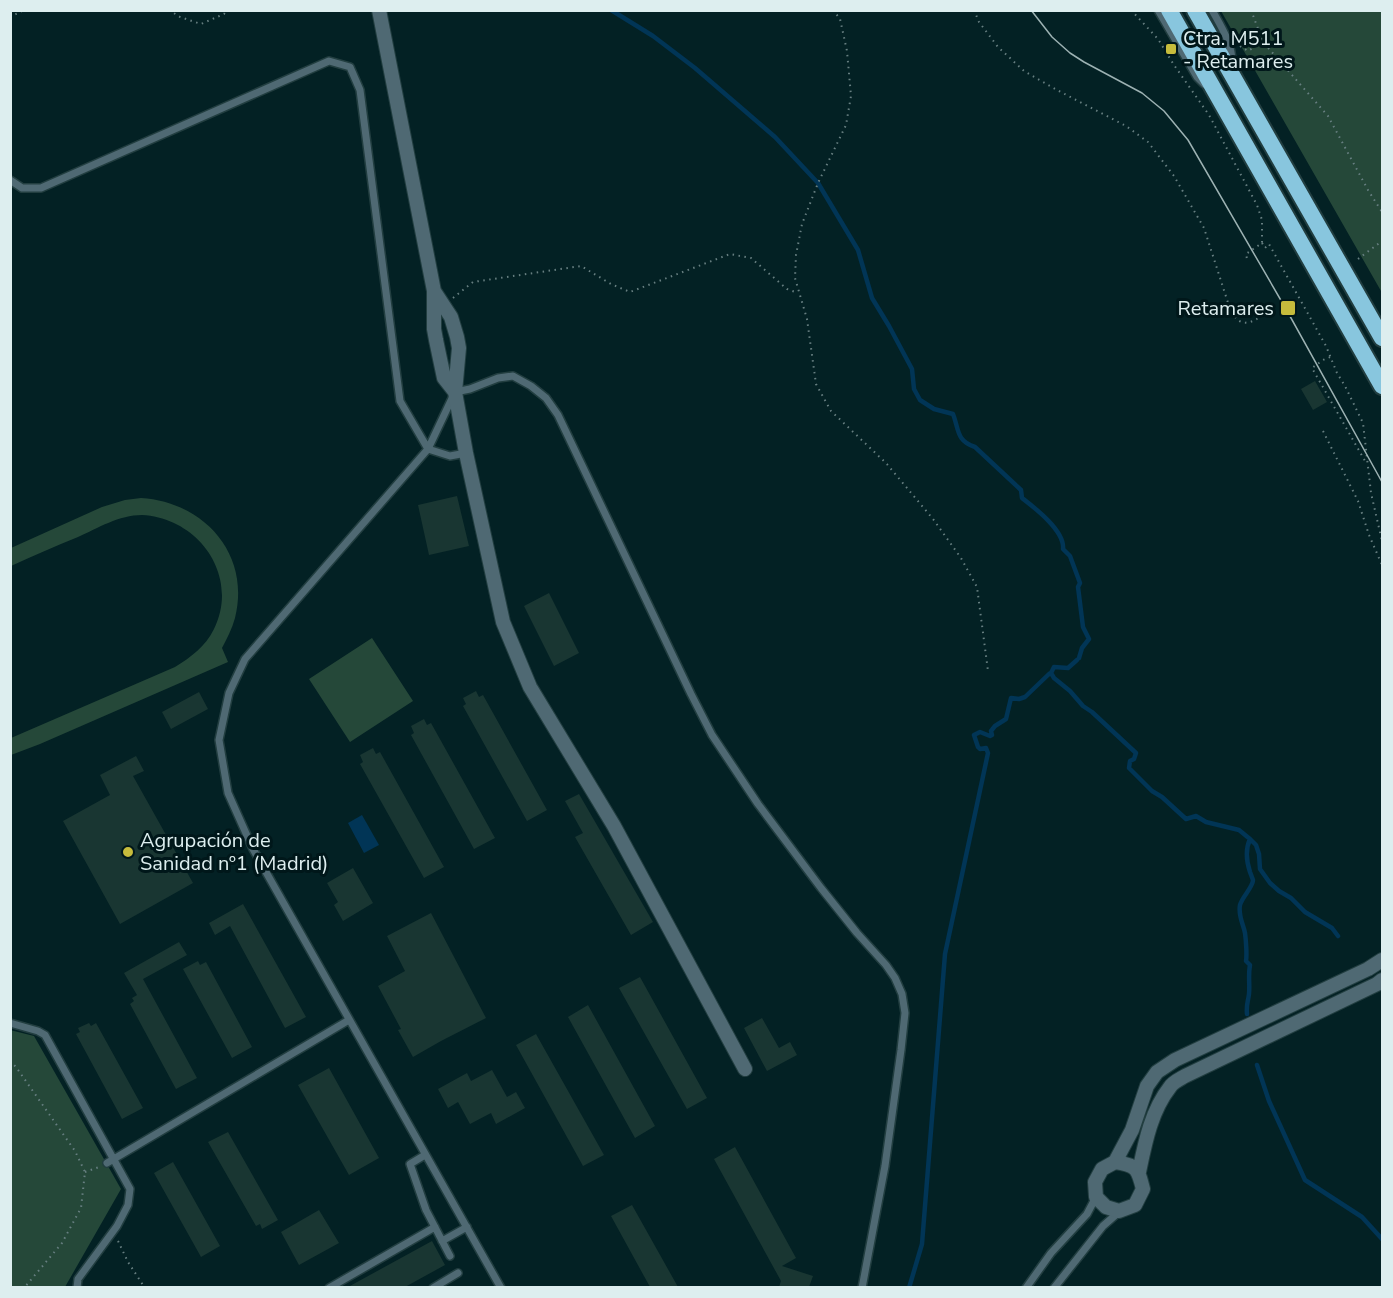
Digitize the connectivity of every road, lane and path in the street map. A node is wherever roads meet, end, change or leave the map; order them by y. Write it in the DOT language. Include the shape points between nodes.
graph roads {
  1 [pos="24,10"];
  2 [pos="169,10"];
  3 [pos="227,10"];
  4 [pos="379,10"];
  5 [pos="833,10"];
  6 [pos="974,10"];
  7 [pos="1131,10"];
  8 [pos="1158,10"];
  9 [pos="1168,10"];
  10 [pos="1195,10"];
  11 [pos="1212,10"];
  12 [pos="1251,10"];
  13 [pos="10,17"];
  14 [pos="1263,42"];
  15 [pos="1237,44"];
  16 [pos="1231,74"];
  17 [pos="1213,88"];
  18 [pos="10,180"];
  19 [pos="1383,212"];
  20 [pos="1383,241"];
  21 [pos="1262,243"];
  22 [pos="1358,259"];
  23 [pos="1247,260"];
  24 [pos="434,291"];
  25 [pos="800,294"];
  26 [pos="1268,314"];
  27 [pos="1383,338"];
  28 [pos="1330,357"];
  29 [pos="1383,386"];
  30 [pos="455,392"];
  31 [pos="1323,431"];
  32 [pos="428,449"];
  33 [pos="466,453"];
  34 [pos="1366,464"];
  35 [pos="1383,541"];
  36 [pos="1383,564"];
  37 [pos="988,671"];
  38 [pos="1383,960"];
  39 [pos="1383,980"];
  40 [pos="350,1020"];
  41 [pos="10,1023"];
  42 [pos="10,1061"];
  43 [pos="745,1069"];
  44 [pos="1157,1072"];
  45 [pos="1171,1085"];
  46 [pos="426,1155"];
  47 [pos="114,1159"];
  48 [pos="1115,1162"];
  49 [pos="107,1163"];
  50 [pos="85,1172"];
  51 [pos="1139,1172"];
  52 [pos="1096,1197"];
  53 [pos="1119,1211"];
  54 [pos="117,1226"];
  55 [pos="435,1227"];
  56 [pos="467,1227"];
  57 [pos="442,1241"];
  58 [pos="450,1256"];
  59 [pos="458,1273"];
  60 [pos="24,1287"];
  61 [pos="76,1287"];
  62 [pos="145,1287"];
  63 [pos="329,1287"];
  64 [pos="433,1287"];
  65 [pos="501,1287"];
  66 [pos="862,1287"];
  67 [pos="1026,1287"];
  68 [pos="1054,1287"];
  1 -- 13 [label="path"];
  2 -- 3 [label="path" via="201,24"];
  4 -- 24 [label="street"];
  5 -- 25 [label="path" via="840,19 847,51 851,96 846,125 802,224 795,266"];
  6 -- 26 [label="path" via="998,47 1024,71 1148,142 1174,176 1204,228 1234,317 1246,323"];
  7 -- 21 [label="path" via="1158,39 1209,115 1260,213"];
  8 -- 17 [label="lane" via="1197,77"];
  9 -- 17 [label="highway"];
  10 -- 16 [label="highway"];
  11 -- 16 [label="lane" via="1229,43"];
  12 -- 14 [label="path"];
  14 -- 15 [label="path" via="1248,51"];
  14 -- 19 [label="path" via="1328,116"];
  16 -- 27 [label="highway"];
  17 -- 29 [label="highway"];
  18 -- 32 [label="lane" via="22,188 41,188 329,61 350,67 360,90 400,401"];
  20 -- 22 [label="path"];
  21 -- 23 [label="path" via="1246,254"];
  21 -- 28 [label="path" via="1265,248 1269,244"];
  24 -- 25 [label="path" via="452,298 473,282 581,266 630,292 730,254 751,258 787,289"];
  24 -- 30 [label="street" via="434,329 444,378"];
  24 -- 30 [label="street" via="451,317 457,337"];
  25 -- 37 [label="path" via="816,384 831,411 886,463 933,519 977,586"];
  28 -- 34 [label="path" via="1363,423"];
  28 -- 34 [label="path" via="1312,368"];
  30 -- 32 [label="lane"];
  30 -- 33 [label="street"];
  30 -- 66 [label="lane" via="513,376 546,398 558,415 712,735 814,879 895,978 905,1013 885,1167"];
  31 -- 36 [label="path" via="1358,501"];
  32 -- 33 [label="lane" via="450,456"];
  32 -- 40 [label="lane" via="245,659 229,693 219,740 228,792 253,849"];
  33 -- 43 [label="street" via="503,622 530,687 614,826"];
  34 -- 35 [label="path"];
  38 -- 44 [label="street"];
  39 -- 45 [label="street"];
  40 -- 46 [label="lane"];
  40 -- 47 [label="lane"];
  41 -- 47 [label="lane" via="45,1035"];
  42 -- 50 [label="path" via="75,1151"];
  44 -- 45 [label="street"];
  44 -- 48 [label="street" via="1147,1086 1132,1130"];
  45 -- 51 [label="street" via="1147,1135"];
  46 -- 55 [label="lane" via="410,1164"];
  46 -- 56 [label="lane"];
  47 -- 49 [label="lane"];
  47 -- 54 [label="lane" via="130,1189 128,1205"];
  48 -- 51 [label="street" via="1128,1164"];
  48 -- 52 [label="street" via="1098,1175"];
  49 -- 50 [label="path"];
  50 -- 60 [label="path" via="81,1208 62,1242"];
  51 -- 53 [label="street" via="1143,1189 1136,1205"];
  52 -- 53 [label="street" via="1106,1207"];
  52 -- 67 [label="lane" via="1088,1214"];
  53 -- 68 [label="lane"];
  54 -- 61 [label="lane"];
  54 -- 62 [label="path" via="117,1240"];
  55 -- 57 [label="lane"];
  55 -- 63 [label="lane"];
  56 -- 57 [label="lane"];
  56 -- 65 [label="lane"];
  57 -- 58 [label="lane"];
  59 -- 64 [label="lane"];
}
